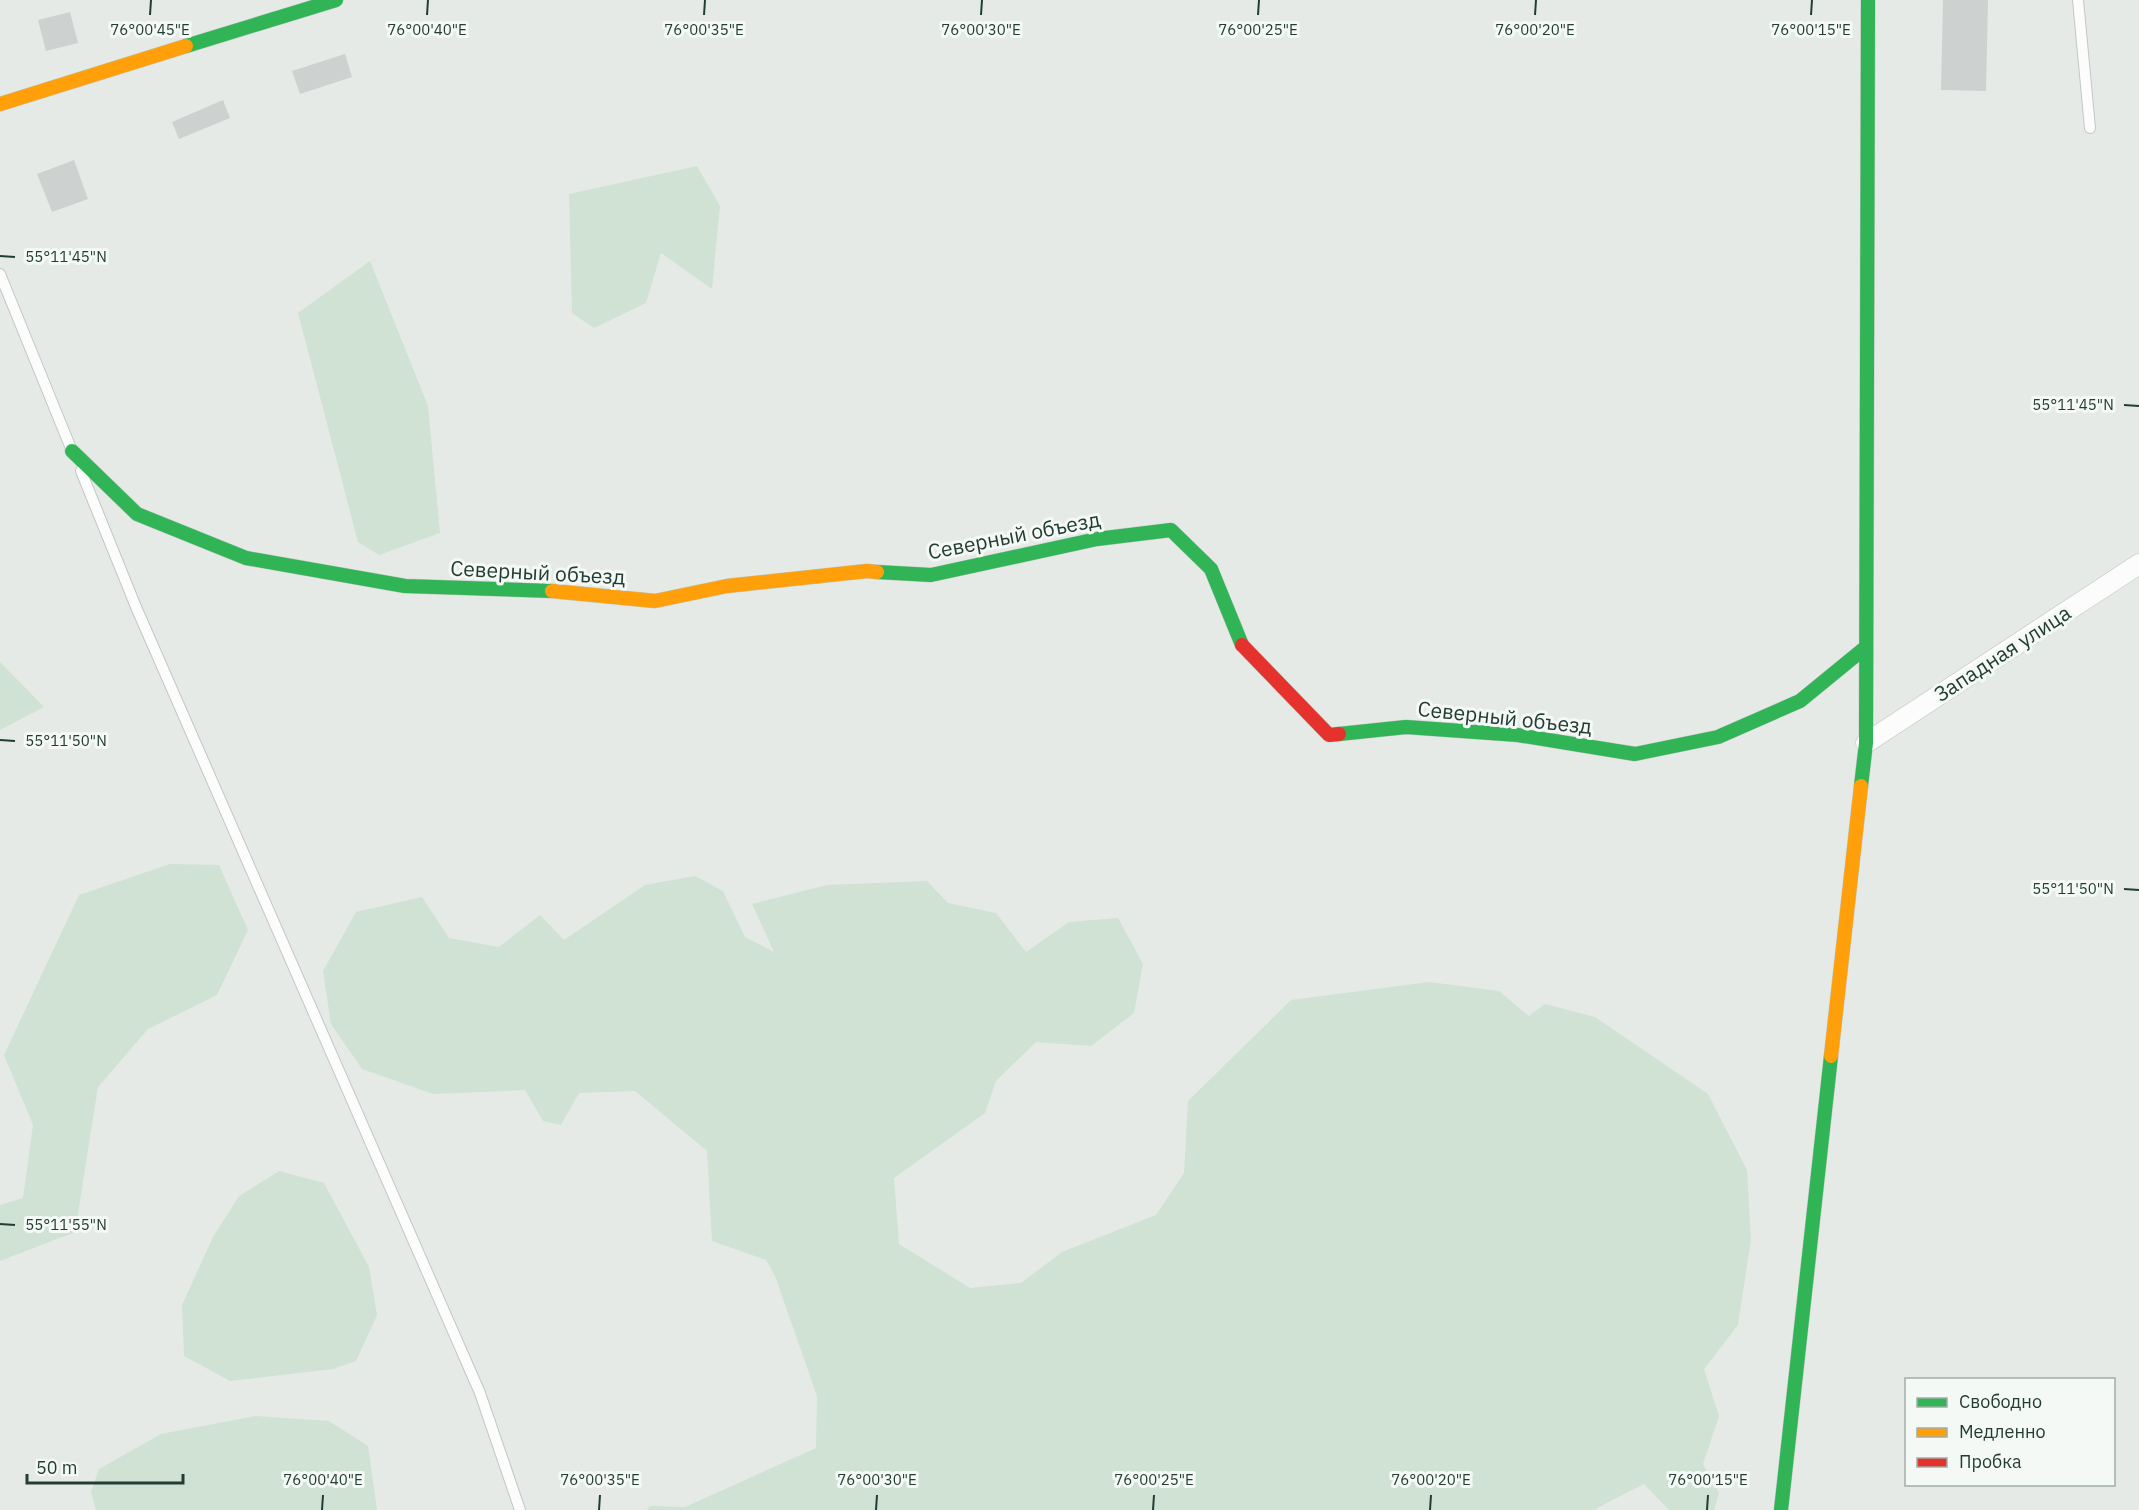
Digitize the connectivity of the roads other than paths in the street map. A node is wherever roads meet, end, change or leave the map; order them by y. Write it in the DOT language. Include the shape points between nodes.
graph roads {
  1 [pos="336,0"];
  2 [pos="1868,0"];
  3 [pos="2078,0"];
  4 [pos="0,104"];
  5 [pos="2090,128"];
  6 [pos="0,274"];
  7 [pos="72,451"];
  8 [pos="2139,564"];
  9 [pos="1866,647"];
  10 [pos="1866,743"];
  11 [pos="520,1510"];
  12 [pos="1781,1510"];
  1 -- 4 [label="street"];
  2 -- 9 [label="street"];
  3 -- 5 [label="lane"];
  6 -- 7 [label="lane"];
  7 -- 9 [label="street, Северный объезд" via="136,514 246,558 405,586 526,589 655,601 727,586 867,571 931,575 1097,539 1171,530 1211,569 1242,645 1329,735 1406,727 1518,735 1635,754 1718,737 1800,701"];
  7 -- 11 [label="lane" via="136,607 480,1392"];
  8 -- 10 [label="street, Западная улица"];
  9 -- 10 [label="street"];
  10 -- 12 [label="street"];
}
